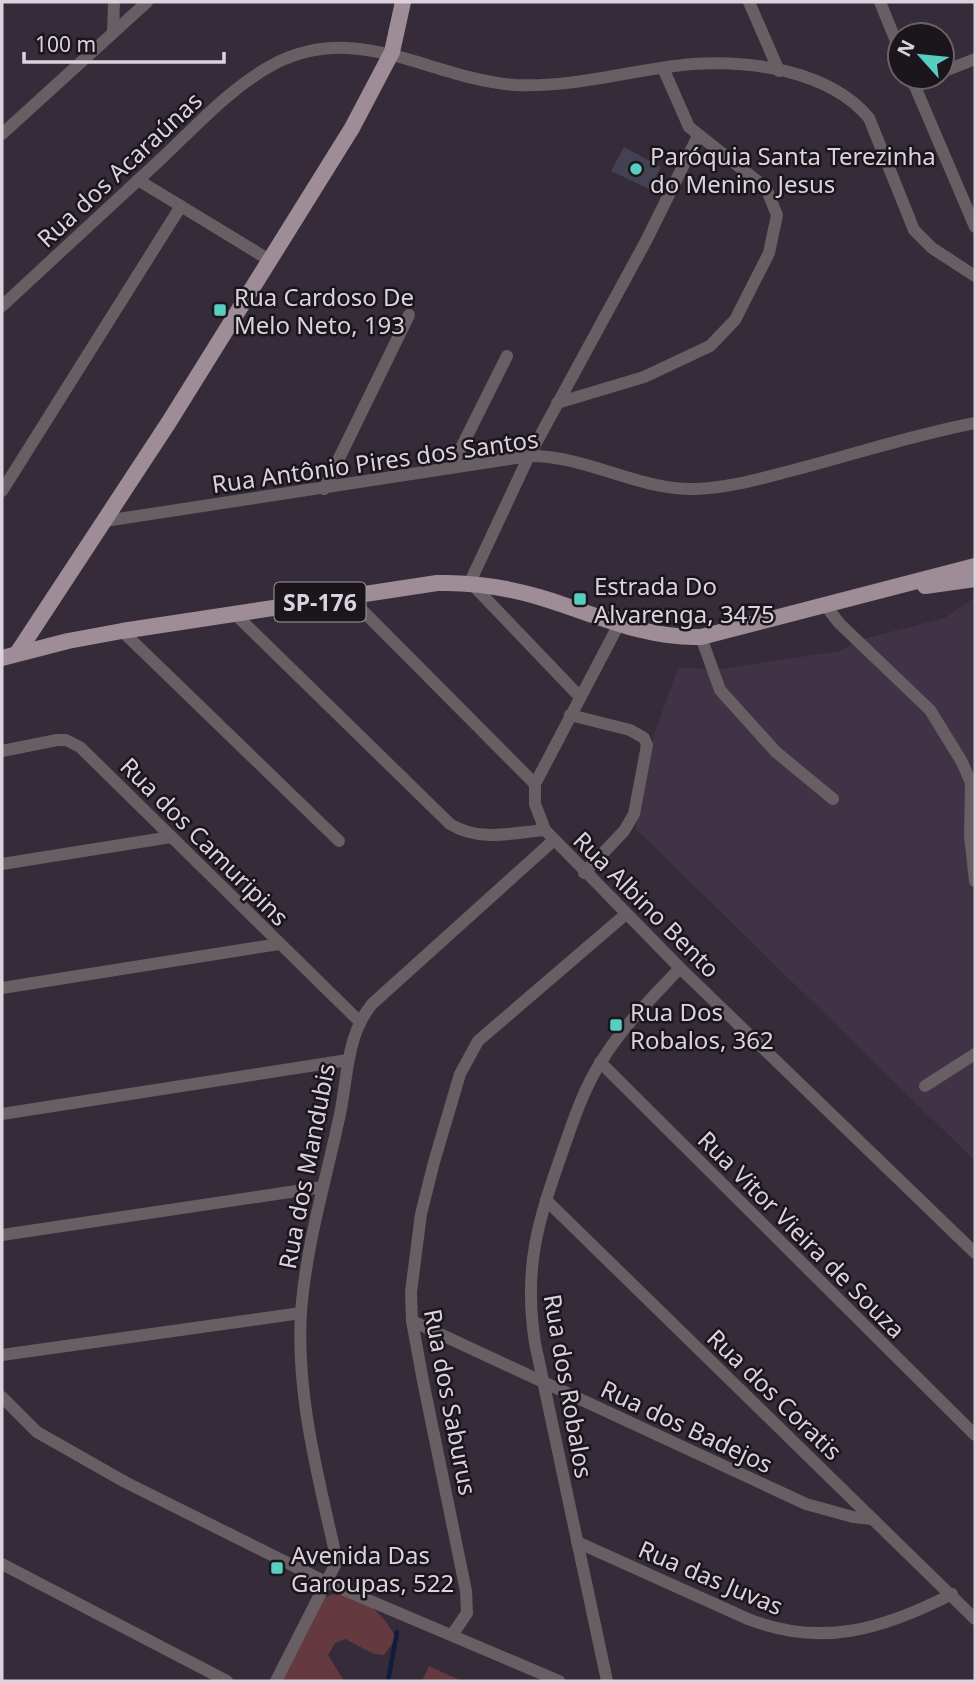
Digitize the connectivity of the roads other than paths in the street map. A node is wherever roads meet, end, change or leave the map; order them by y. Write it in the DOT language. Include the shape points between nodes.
graph roads {
  1 [pos="114,2"];
  2 [pos="147,2"];
  3 [pos="403,2"];
  4 [pos="749,2"];
  5 [pos="880,2"];
  6 [pos="888,21"];
  7 [pos="113,32"];
  8 [pos="391,52"];
  9 [pos="975,59"];
  10 [pos="956,66"];
  11 [pos="663,68"];
  12 [pos="779,71"];
  13 [pos="917,91"];
  14 [pos="2,134"];
  15 [pos="698,136"];
  16 [pos="138,180"];
  17 [pos="181,205"];
  18 [pos="975,227"];
  19 [pos="271,261"];
  20 [pos="975,276"];
  21 [pos="2,306"];
  22 [pos="409,315"];
  23 [pos="507,356"];
  24 [pos="557,403"];
  25 [pos="975,424"];
  26 [pos="529,456"];
  27 [pos="451,468"];
  28 [pos="324,489"];
  29 [pos="2,491"];
  30 [pos="105,521"];
  31 [pos="975,566"];
  32 [pos="470,583"];
  33 [pos="971,584"];
  34 [pos="878,590"];
  35 [pos="349,597"];
  36 [pos="826,606"];
  37 [pos="236,615"];
  38 [pos="619,625"];
  39 [pos="122,631"];
  40 [pos="701,637"];
  41 [pos="18,652"];
  42 [pos="2,658"];
  43 [pos="580,697"];
  44 [pos="570,715"];
  45 [pos="2,751"];
  46 [pos="535,784"];
  47 [pos="833,799"];
  48 [pos="549,835"];
  49 [pos="171,837"];
  50 [pos="339,841"];
  51 [pos="2,864"];
  52 [pos="584,873"];
  53 [pos="975,881"];
  54 [pos="626,914"];
  55 [pos="279,944"];
  56 [pos="680,968"];
  57 [pos="2,988"];
  58 [pos="359,1021"];
  59 [pos="975,1054"];
  60 [pos="348,1060"];
  61 [pos="600,1062"];
  62 [pos="925,1086"];
  63 [pos="2,1114"];
  64 [pos="323,1187"];
  65 [pos="546,1200"];
  66 [pos="2,1235"];
  67 [pos="975,1253"];
  68 [pos="301,1313"];
  69 [pos="412,1321"];
  70 [pos="2,1355"];
  71 [pos="542,1381"];
  72 [pos="2,1397"];
  73 [pos="975,1435"];
  74 [pos="873,1519"];
  75 [pos="577,1542"];
  76 [pos="2,1564"];
  77 [pos="328,1583"];
  78 [pos="952,1594"];
  79 [pos="975,1619"];
  80 [pos="452,1635"];
  81 [pos="226,1681"];
  82 [pos="276,1681"];
  83 [pos="559,1681"];
  84 [pos="607,1681"];
  1 -- 7 [label="street"];
  2 -- 7 [label="street"];
  3 -- 8 [label="main road"];
  4 -- 12 [label="street"];
  5 -- 6 [label="street"];
  7 -- 14 [label="street"];
  8 -- 11 [label="street, Rua dos Acaraúnas" via="475,80 516,85 564,85"];
  8 -- 16 [label="street, Rua dos Acaraúnas" via="334,48 275,64 222,102"];
  8 -- 19 [label="main road" via="372,95"];
  9 -- 10 [label="street"];
  11 -- 12 [label="street, Rua dos Acaraúnas" via="695,64"];
  11 -- 15 [label="street" via="680,110"];
  12 -- 20 [label="street, Rua dos Acaraúnas" via="825,84 857,103 869,118 914,230 932,248"];
  13 -- 18 [label="street"];
  15 -- 24 [label="street"];
  15 -- 24 [label="street" via="755,177 766,188 777,215 769,253 735,320 710,346 690,358"];
  16 -- 17 [label="street"];
  16 -- 21 [label="street, Rua dos Acaraúnas"];
  17 -- 19 [label="street"];
  17 -- 29 [label="street"];
  19 -- 30 [label="main road"];
  22 -- 28 [label="street"];
  23 -- 27 [label="street"];
  24 -- 26 [label="street"];
  25 -- 26 [label="street, Rua Antônio Pires dos Santos" via="931,431 757,480 693,489 558,458"];
  26 -- 27 [label="street, Rua Antônio Pires dos Santos"];
  26 -- 32 [label="street"];
  27 -- 28 [label="street, Rua Antônio Pires dos Santos"];
  28 -- 30 [label="street, Rua Antônio Pires dos Santos"];
  30 -- 41 [label="main road"];
  31 -- 34 [label="main road, SP-176"];
  32 -- 35 [label="main road, SP-176" via="437,583"];
  32 -- 38 [label="main road, SP-176" via="540,597"];
  32 -- 43 [label="street"];
  33 -- 34 [label="main road, SP-176"];
  34 -- 36 [label="main road, SP-176"];
  35 -- 37 [label="main road, SP-176"];
  35 -- 46 [label="street"];
  36 -- 40 [label="main road, SP-176"];
  36 -- 53 [label="street" via="930,710 962,762 971,783"];
  37 -- 39 [label="main road, SP-176"];
  37 -- 48 [label="street" via="450,824 473,835"];
  38 -- 40 [label="main road, SP-176" via="668,637"];
  38 -- 43 [label="street"];
  39 -- 41 [label="main road, SP-176"];
  39 -- 50 [label="street"];
  40 -- 47 [label="street" via="720,690 800,775"];
  41 -- 42 [label="main road, SP-176"];
  43 -- 44 [label="street"];
  44 -- 46 [label="street"];
  44 -- 52 [label="street" via="630,730 647,745 630,822"];
  45 -- 49 [label="street, Rua dos Camuripins" via="57,740 73,743"];
  46 -- 48 [label="street, Rua Albino Bento" via="535,804"];
  48 -- 52 [label="street, Rua Albino Bento"];
  48 -- 58 [label="street, Rua dos Mandubis"];
  49 -- 51 [label="street"];
  49 -- 55 [label="street, Rua dos Camuripins"];
  52 -- 54 [label="street, Rua Albino Bento"];
  54 -- 56 [label="street, Rua Albino Bento"];
  54 -- 69 [label="street, Rua dos Saburus" via="478,1041 467,1057 421,1214 413,1262"];
  55 -- 57 [label="street"];
  55 -- 58 [label="street, Rua dos Camuripins"];
  56 -- 61 [label="street, Rua dos Robalos"];
  56 -- 67 [label="street, Rua Albino Bento"];
  58 -- 60 [label="street, Rua dos Mandubis"];
  59 -- 62 [label="street"];
  60 -- 63 [label="street"];
  60 -- 64 [label="street, Rua dos Mandubis"];
  61 -- 65 [label="street, Rua dos Robalos"];
  61 -- 73 [label="street, Rua Vitor Vieira de Souza"];
  64 -- 66 [label="street"];
  64 -- 68 [label="street, Rua dos Mandubis"];
  65 -- 71 [label="street, Rua dos Robalos" via="534,1240 530,1280 530,1310"];
  65 -- 74 [label="street, Rua dos Coratis"];
  68 -- 70 [label="street"];
  68 -- 77 [label="street, Rua dos Mandubis" via="308,1422 334,1548 335,1565"];
  69 -- 71 [label="street, Rua dos Badejos"];
  69 -- 80 [label="street, Rua dos Saburus" via="466,1591 467,1613"];
  71 -- 74 [label="street, Rua dos Badejos" via="806,1504"];
  71 -- 75 [label="street, Rua dos Robalos"];
  72 -- 77 [label="street" via="37,1432 64,1449"];
  74 -- 78 [label="street, Rua dos Coratis"];
  75 -- 78 [label="street, Rua das Juvas" via="768,1627 814,1636 880,1625"];
  75 -- 84 [label="street, Rua dos Robalos"];
  76 -- 81 [label="street"];
  77 -- 80 [label="street"];
  77 -- 82 [label="street, Rua dos Mandubis"];
  78 -- 79 [label="street, Rua dos Coratis"];
  80 -- 83 [label="street"];
}
